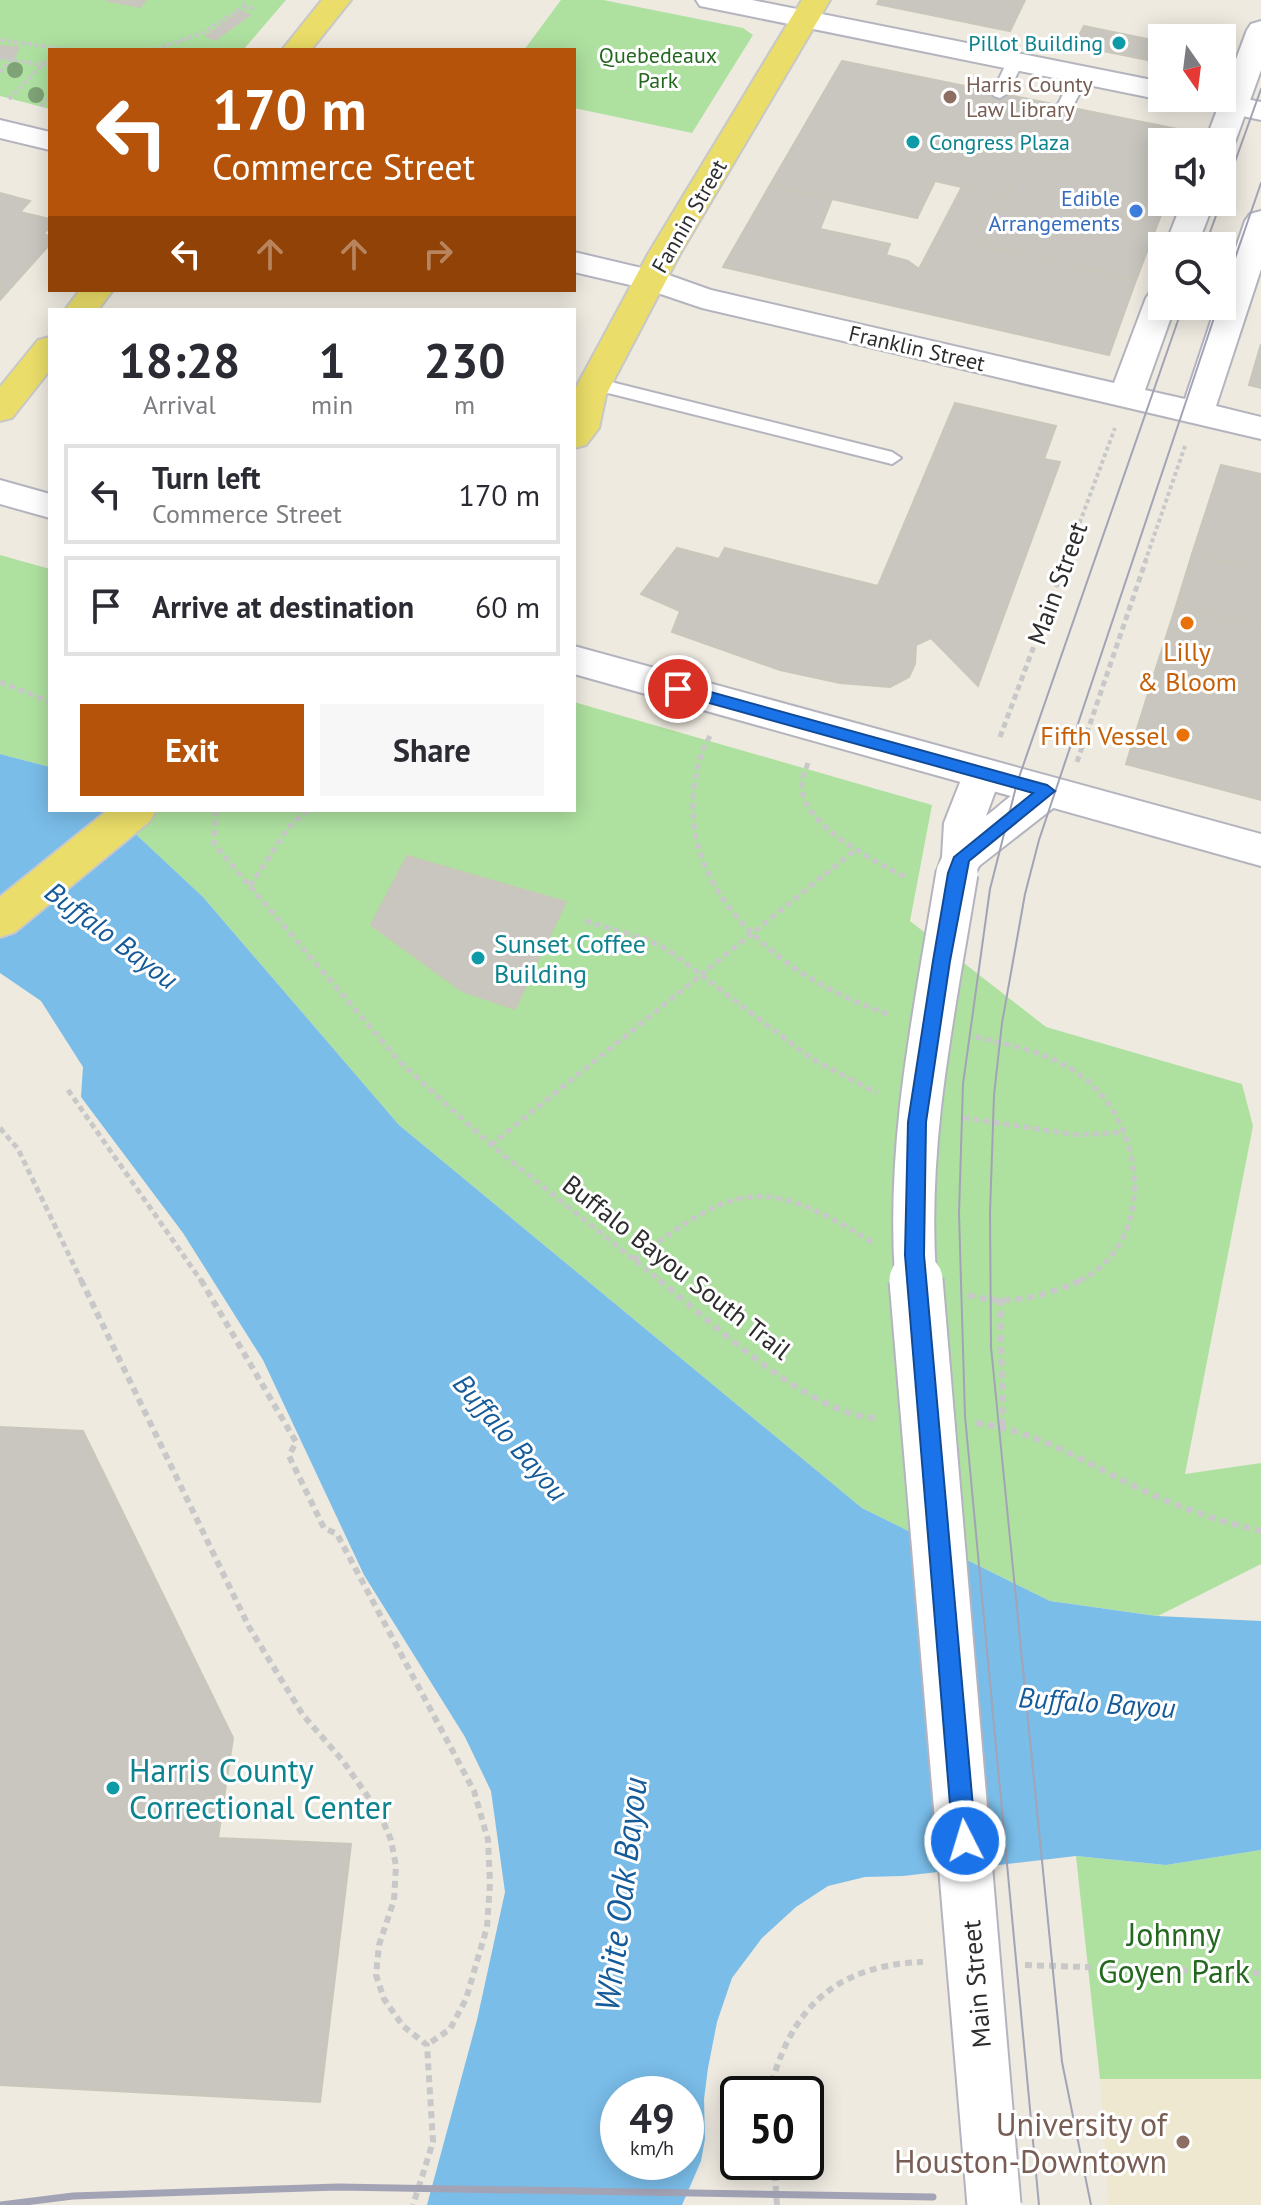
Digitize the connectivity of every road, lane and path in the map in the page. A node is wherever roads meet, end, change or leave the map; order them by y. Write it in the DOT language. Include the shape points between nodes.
graph roads {
  1 [pos="245,0"];
  2 [pos="337,0"];
  3 [pos="710,0"];
  4 [pos="243,7"];
  5 [pos="254,8"];
  6 [pos="811,10"];
  7 [pos="1261,30"];
  8 [pos="0,40"];
  9 [pos="52,48"];
  10 [pos="161,48"];
  11 [pos="298,48"];
  12 [pos="0,58"];
  13 [pos="12,59"];
  14 [pos="48,59"];
  15 [pos="1015,62"];
  16 [pos="44,64"];
  17 [pos="48,65"];
  18 [pos="0,72"];
  19 [pos="1081,75"];
  20 [pos="1148,88"];
  21 [pos="1000,93"];
  22 [pos="1065,106"];
  23 [pos="1247,108"];
  24 [pos="3,116"];
  25 [pos="1231,128"];
  26 [pos="48,140"];
  27 [pos="1261,221"];
  28 [pos="576,262"];
  29 [pos="652,280"];
  30 [pos="95,292"];
  31 [pos="83,308"];
  32 [pos="1154,320"];
  33 [pos="48,350"];
  34 [pos="595,384"];
  35 [pos="0,410"];
  36 [pos="1121,410"];
  37 [pos="1192,427"];
  38 [pos="1261,428"];
  39 [pos="576,435"];
  40 [pos="892,458"];
  41 [pos="0,492"];
  42 [pos="48,505"];
  43 [pos="576,661"];
  44 [pos="0,682"];
  45 [pos="48,701"];
  46 [pos="820,728"];
  47 [pos="990,758"];
  48 [pos="1077,763"];
  49 [pos="1047,791"];
  50 [pos="134,812"];
  51 [pos="216,812"];
  52 [pos="306,812"];
  53 [pos="855,850"];
  54 [pos="1261,850"];
  55 [pos="960,865"];
  56 [pos="905,877"];
  57 [pos="250,886"];
  58 [pos="0,920"];
  59 [pos="585,921"];
  60 [pos="702,972"];
  61 [pos="68,1090"];
  62 [pos="884,1097"];
  63 [pos="958,1117"];
  64 [pos="0,1128"];
  65 [pos="1125,1132"];
  66 [pos="491,1145"];
  67 [pos="1000,1299"];
  68 [pos="894,1419"];
  69 [pos="973,1423"];
  70 [pos="1003,1428"];
  71 [pos="1261,1531"];
  72 [pos="933,1962"];
  73 [pos="1011,1965"];
  74 [pos="1261,1973"];
  75 [pos="427,2045"];
  76 [pos="775,2076"];
  77 [pos="775,2180"];
  78 [pos="413,2205"];
  79 [pos="777,2205"];
  80 [pos="994,2205"];
  1 -- 4 [label="path"];
  2 -- 11 [label="main road"];
  3 -- 6 [label="main road"];
  4 -- 5 [label="path"];
  4 -- 10 [label="path" via="202,33"];
  6 -- 15 [label="main road"];
  6 -- 29 [label="main road, Fannin Street"];
  7 -- 23 [label="main road"];
  8 -- 9 [label="path"];
  12 -- 13 [label="path"];
  13 -- 16 [label="path"];
  13 -- 18 [label="path"];
  14 -- 16 [label="path"];
  15 -- 19 [label="main road"];
  15 -- 21 [label="lane"];
  16 -- 17 [label="path"];
  16 -- 24 [label="path"];
  19 -- 20 [label="main road"];
  19 -- 22 [label="lane"];
  23 -- 25 [label="main road"];
  24 -- 26 [label="main road"];
  27 -- 37 [label="main road"];
  28 -- 29 [label="main road, Franklin Street"];
  29 -- 34 [label="main road, Fannin Street"];
  29 -- 36 [label="main road, Franklin Street"];
  30 -- 31 [label="main road"];
  32 -- 36 [label="main road"];
  33 -- 35 [label="main road"];
  34 -- 39 [label="main road, Fannin Street"];
  34 -- 40 [label="lane"];
  36 -- 37 [label="main road, Franklin Street"];
  36 -- 47 [label="path, Main Street"];
  37 -- 38 [label="main road, Franklin Street"];
  37 -- 48 [label="path"];
  41 -- 42 [label="main road"];
  43 -- 46 [label="main road"];
  44 -- 45 [label="path"];
  46 -- 47 [label="main road"];
  46 -- 53 [label="path" via="801,784 814,817"];
  47 -- 49 [label="main road"];
  47 -- 55 [label="main road, Main Street" via="964,823"];
  49 -- 54 [label="main road"];
  49 -- 55 [label="main road"];
  50 -- 58 [label="main road"];
  51 -- 57 [label="path, Buffalo Bayou South Trail" via="214,844"];
  52 -- 57 [label="path" via="288,828"];
  53 -- 56 [label="path"];
  53 -- 60 [label="path"];
  55 -- 80 [label="main road, Main Street, bridge" via="917,1122 914,1255"];
  57 -- 66 [label="path, Buffalo Bayou South Trail" via="400,1062"];
  59 -- 60 [label="path" via="646,939"];
  60 -- 62 [label="path" via="812,1059"];
  60 -- 66 [label="path"];
  61 -- 75 [label="path" via="155,1207 255,1365 296,1442 289,1456 324,1528 337,1534 474,1791 488,1840 487,1927 466,1999 450,2029"];
  63 -- 65 [label="path" via="1078,1135"];
  64 -- 75 [label="path" via="18,1149 249,1627 303,1715 380,1814 396,1866 394,1900 379,1945 376,1975 384,1999 403,2026"];
  66 -- 68 [label="path, Buffalo Bayou South Trail" via="811,1396 863,1418"];
  67 -- 70 [label="path"];
  69 -- 70 [label="path"];
  70 -- 71 [label="path" via="1040,1439 1179,1507"];
  72 -- 76 [label="path" via="902,1961 862,1972 818,1997 786,2041"];
  73 -- 74 [label="path"];
  75 -- 78 [label="path" via="433,2142"];
  77 -- 79 [label="path"];
}
